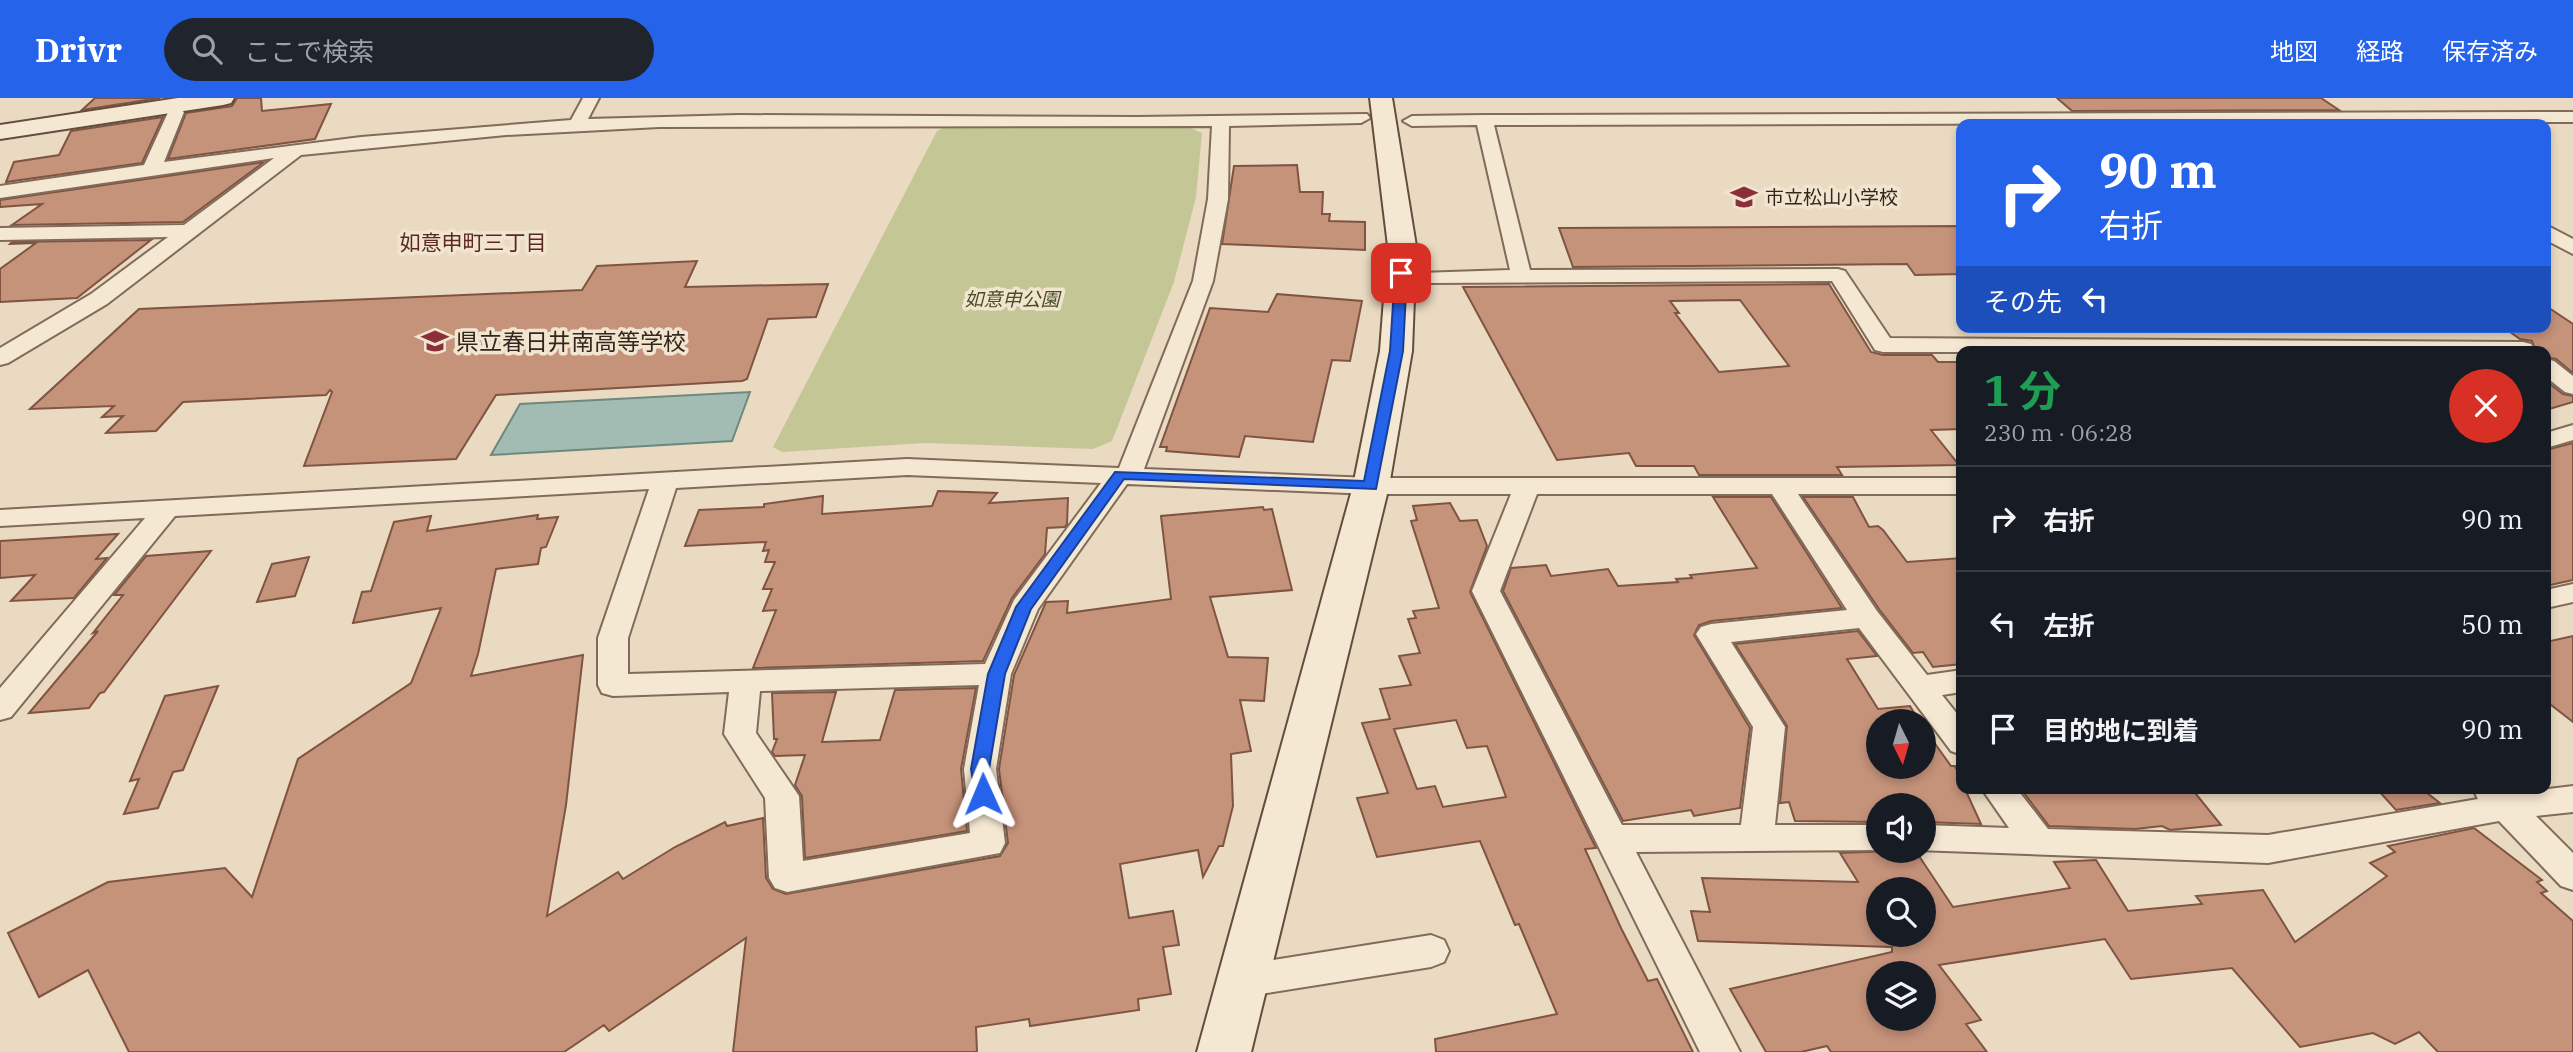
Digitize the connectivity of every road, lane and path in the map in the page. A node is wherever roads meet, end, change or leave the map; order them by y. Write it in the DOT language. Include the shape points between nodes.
graph roads {
  1 [pos="223,98"];
  2 [pos="591,98"];
  3 [pos="1928,98"];
  4 [pos="2337,98"];
  5 [pos="180,104"];
  6 [pos="1371,108"];
  7 [pos="2534,117"];
  8 [pos="2573,117"];
  9 [pos="1942,118"];
  10 [pos="1973,119"];
  11 [pos="2369,119"];
  12 [pos="2453,119"];
  13 [pos="2537,119"];
  14 [pos="1484,120"];
  15 [pos="1221,121"];
  16 [pos="1412,121"];
  17 [pos="578,125"];
  18 [pos="2551,127"];
  19 [pos="0,132"];
  20 [pos="2563,134"];
  21 [pos="298,149"];
  22 [pos="152,168"];
  23 [pos="2,193"];
  24 [pos="189,231"];
  25 [pos="0,234"];
  26 [pos="2551,234"];
  27 [pos="2573,248"];
  28 [pos="1426,277"];
  29 [pos="1522,278"];
  30 [pos="2285,333"];
  31 [pos="2502,333"];
  32 [pos="2302,346"];
  33 [pos="2520,346"];
  34 [pos="1956,347"];
  35 [pos="0,358"];
  36 [pos="2551,370"];
  37 [pos="2573,387"];
  38 [pos="2573,432"];
  39 [pos="2551,439"];
  40 [pos="1125,475"];
  41 [pos="665,481"];
  42 [pos="1371,486"];
  43 [pos="1527,486"];
  44 [pos="1780,486"];
  45 [pos="1956,486"];
  46 [pos="167,509"];
  47 [pos="0,519"];
  48 [pos="2573,593"];
  49 [pos="2551,598"];
  50 [pos="1867,618"];
  51 [pos="996,674"];
  52 [pos="746,681"];
  53 [pos="1956,682"];
  54 [pos="1919,687"];
  55 [pos="0,709"];
  56 [pos="1956,735"];
  57 [pos="2002,794"];
  58 [pos="2498,798"];
  59 [pos="2573,799"];
  60 [pos="1756,837"];
  61 [pos="1613,838"];
  62 [pos="1866,839"];
  63 [pos="1936,839"];
  64 [pos="2038,841"];
  65 [pos="2573,876"];
  66 [pos="1431,951"];
  67 [pos="1242,981"];
  68 [pos="1224,1052"];
  69 [pos="1720,1052"];
  1 -- 5 [label="street"];
  2 -- 17 [label="street"];
  3 -- 9 [label="street"];
  4 -- 11 [label="street"];
  5 -- 19 [label="street"];
  5 -- 22 [label="street"];
  6 -- 15 [label="street"];
  6 -- 42 [label="street" via="1402,246 1396,351"];
  7 -- 8 [label="street"];
  7 -- 12 [label="street"];
  7 -- 13 [label="street"];
  9 -- 10 [label="street"];
  9 -- 14 [label="street"];
  14 -- 16 [label="street"];
  14 -- 29 [label="street"];
  15 -- 17 [label="street" via="940,112"];
  15 -- 40 [label="street" via="1218,199 1203,281"];
  17 -- 21 [label="street"];
  18 -- 20 [label="street"];
  21 -- 22 [label="street"];
  21 -- 24 [label="street"];
  22 -- 23 [label="street"];
  24 -- 25 [label="street"];
  24 -- 35 [label="street" via="99,299"];
  26 -- 27 [label="street"];
  28 -- 29 [label="street"];
  29 -- 34 [label="street" via="1838,275 1883,345"];
  30 -- 32 [label="street"];
  31 -- 33 [label="street"];
  36 -- 37 [label="street"];
  38 -- 39 [label="street"];
  40 -- 41 [label="street" via="907,467"];
  40 -- 42 [label="street"];
  40 -- 51 [label="street" via="1024,607"];
  41 -- 46 [label="street"];
  41 -- 52 [label="street" via="613,638 612,685"];
  42 -- 43 [label="street"];
  42 -- 67 [label="street"];
  43 -- 44 [label="street"];
  43 -- 61 [label="street" via="1486,591"];
  44 -- 45 [label="street"];
  44 -- 50 [label="street"];
  46 -- 47 [label="street"];
  46 -- 55 [label="street"];
  48 -- 49 [label="street"];
  50 -- 54 [label="street"];
  50 -- 60 [label="street" via="1711,634 1769,727"];
  51 -- 52 [label="street"];
  51 -- 52 [label="street" via="980,769 988,843 787,878 782,796 740,734"];
  53 -- 54 [label="street"];
  54 -- 56 [label="street"];
  57 -- 64 [label="street"];
  58 -- 59 [label="street"];
  58 -- 64 [label="street" via="2268,849"];
  58 -- 65 [label="street"];
  60 -- 61 [label="street"];
  60 -- 62 [label="street"];
  61 -- 69 [label="street"];
  63 -- 64 [label="street"];
  66 -- 67 [label="street"];
  67 -- 68 [label="street"];
}
